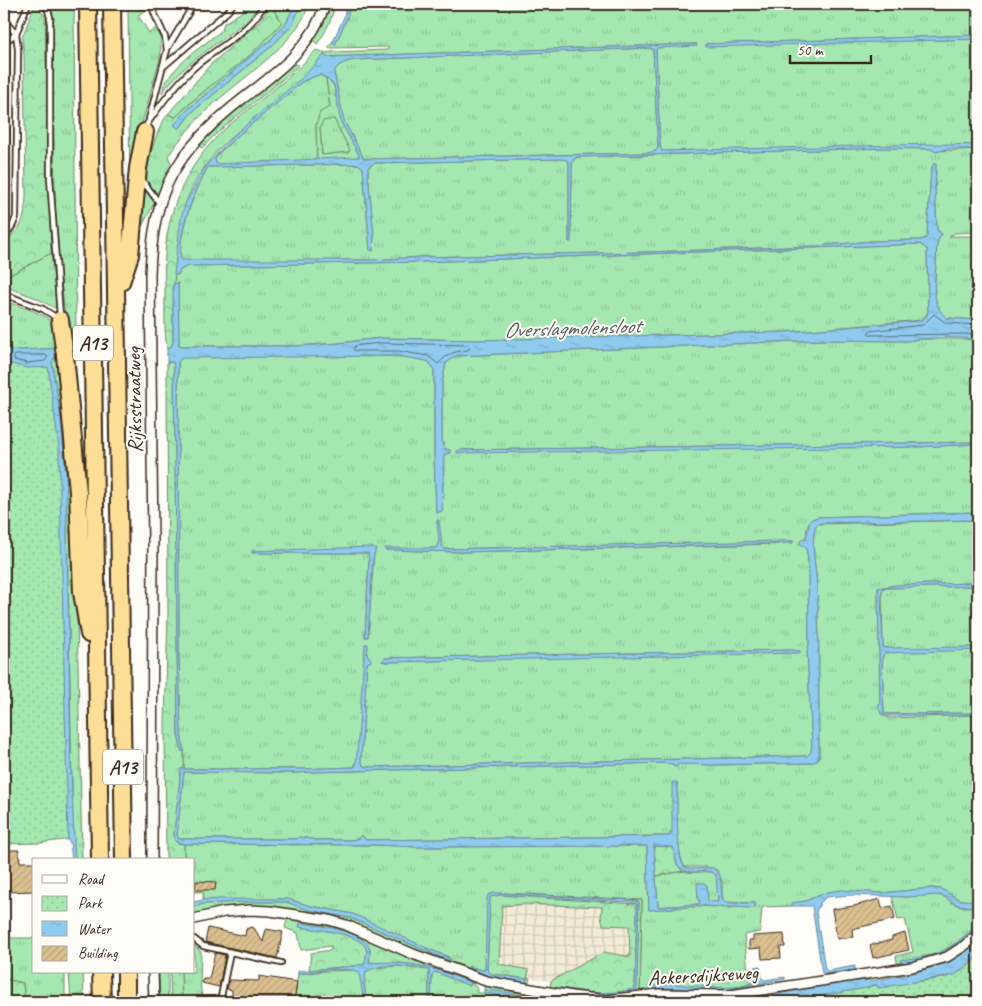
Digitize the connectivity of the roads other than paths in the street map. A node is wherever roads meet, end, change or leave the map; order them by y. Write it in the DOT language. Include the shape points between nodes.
graph roads {
  1 [pos="28,4"];
  2 [pos="46,4"];
  3 [pos="88,4"];
  4 [pos="112,4"];
  5 [pos="151,4"];
  6 [pos="192,4"];
  7 [pos="233,4"];
  8 [pos="264,4"];
  9 [pos="325,4"];
  10 [pos="4,20"];
  11 [pos="16,34"];
  12 [pos="4,42"];
  13 [pos="166,50"];
  14 [pos="163,67"];
  15 [pos="146,128"];
  16 [pos="137,173"];
  17 [pos="161,205"];
  18 [pos="4,236"];
  19 [pos="4,294"];
  20 [pos="116,296"];
  21 [pos="60,320"];
  22 [pos="97,683"];
  23 [pos="100,858"];
  24 [pos="124,858"];
  25 [pos="152,858"];
  26 [pos="195,920"];
  27 [pos="978,934"];
  28 [pos="195,940"];
  29 [pos="230,952"];
  30 [pos="280,963"];
  31 [pos="101,974"];
  32 [pos="126,974"];
  33 [pos="153,974"];
  34 [pos="102,1002"];
  35 [pos="126,1002"];
  36 [pos="154,1002"];
  37 [pos="220,1002"];
  1 -- 11 [label="lane"];
  2 -- 21 [label="lane, A13" via="50,17 50,178"];
  3 -- 22 [label="highway, A13"];
  4 -- 20 [label="highway, A13"];
  5 -- 13 [label="lane, A13" via="165,37"];
  6 -- 13 [label="lane, A13"];
  7 -- 14 [label="lane"];
  8 -- 15 [label="lane, A13" via="252,22 185,76"];
  9 -- 17 [label="street, Rijksstraatweg" via="314,29 293,56 218,119 177,166"];
  10 -- 11 [label="lane"];
  11 -- 12 [label="lane"];
  11 -- 18 [label="lane" via="16,216"];
  13 -- 14 [label="lane, A13"];
  14 -- 15 [label="lane, A13"];
  15 -- 16 [label="highway, A13"];
  16 -- 17 [label="lane"];
  16 -- 20 [label="highway, A13" via="130,255"];
  17 -- 25 [label="street, Rijksstraatweg" via="150,258"];
  19 -- 21 [label="lane, A13" via="43,308"];
  20 -- 24 [label="highway, A13"];
  21 -- 22 [label="highway, A13" via="78,492 82,592"];
  22 -- 23 [label="highway, A13"];
  26 -- 27 [label="street, Ackersdijkseweg" via="224,912 250,910 329,920 486,981 599,1000 659,994 730,994 912,967 947,957"];
  28 -- 29 [label="lane" via="203,946"];
  29 -- 30 [label="lane"];
  29 -- 37 [label="lane"];
  31 -- 34 [label="highway"];
  32 -- 35 [label="highway"];
  33 -- 36 [label="street"];
}
